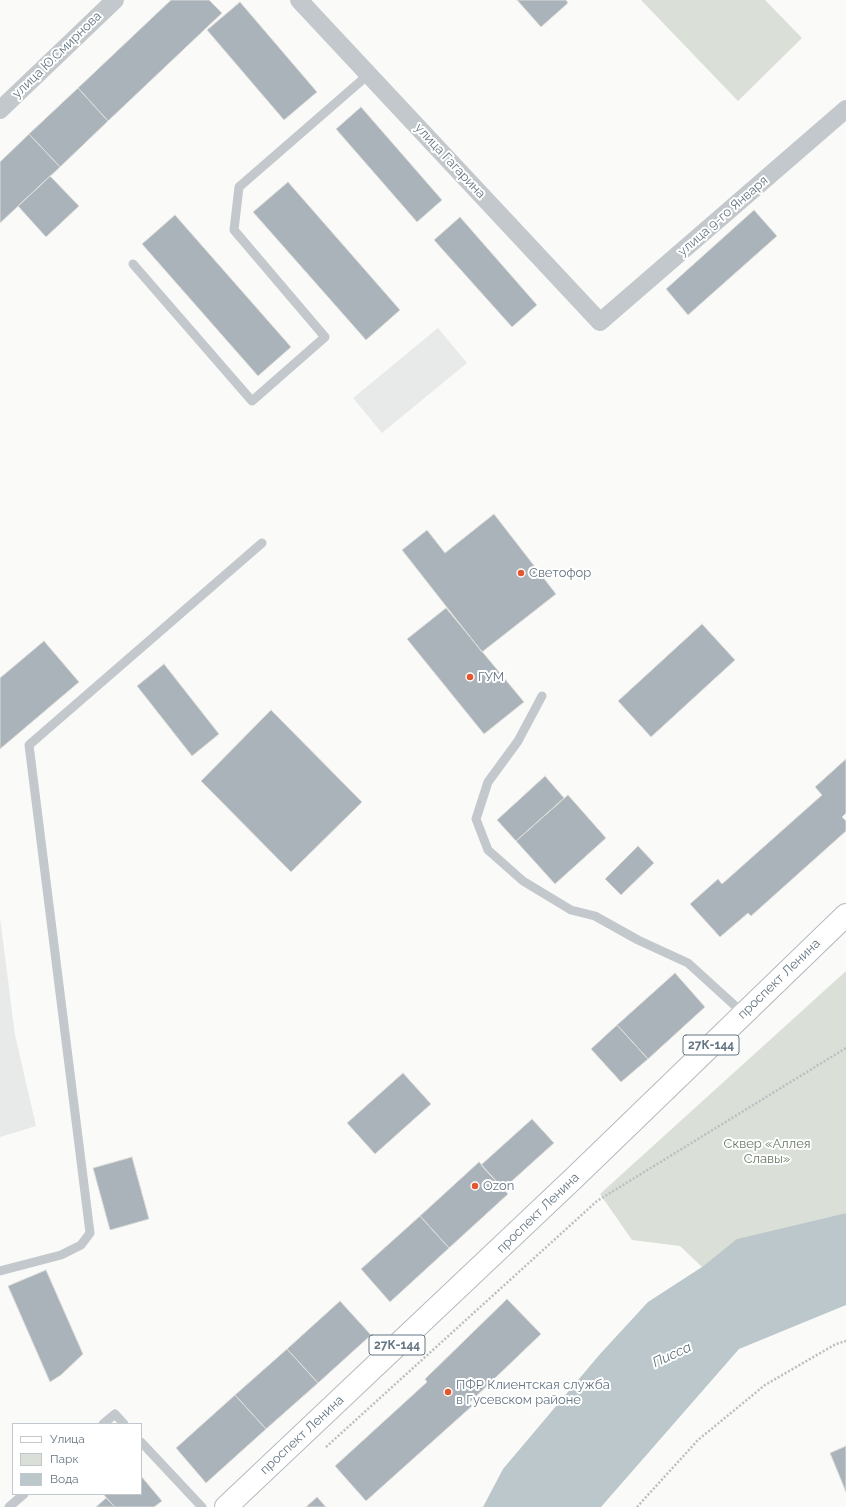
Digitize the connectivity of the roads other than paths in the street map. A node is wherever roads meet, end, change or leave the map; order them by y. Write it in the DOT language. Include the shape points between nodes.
graph roads {
  1 [pos="115,0"];
  2 [pos="299,0"];
  3 [pos="369,74"];
  4 [pos="3,102"];
  5 [pos="846,109"];
  6 [pos="134,264"];
  7 [pos="600,322"];
  8 [pos="262,543"];
  9 [pos="542,696"];
  10 [pos="846,915"];
  11 [pos="743,1013"];
  12 [pos="0,1271"];
  13 [pos="104,1423"];
  14 [pos="123,1423"];
  15 [pos="142,1443"];
  16 [pos="23,1495"];
  17 [pos="9,1507"];
  18 [pos="202,1507"];
  19 [pos="226,1507"];
  1 -- 4 [label="street, улица Ю.Смирнова"];
  2 -- 3 [label="street, улица Гагарина"];
  3 -- 6 [label="lane" via="239,187 234,230 325,337 252,401"];
  3 -- 7 [label="street, улица Гагарина"];
  5 -- 7 [label="street, улица 9-го Января"];
  8 -- 12 [label="lane" via="29,745 90,1233 82,1245 61,1255"];
  9 -- 11 [label="lane" via="518,741 488,782 476,819 488,850 523,881 571,910 595,916 638,940 688,963"];
  10 -- 11 [label="main road, проспект Ленина / 27К-144"];
  11 -- 19 [label="main road, проспект Ленина / 27К-144" via="574,1178"];
  13 -- 14 [label="lane" via="115,1414"];
  15 -- 18 [label="lane"];
  16 -- 17 [label="lane"];
}
